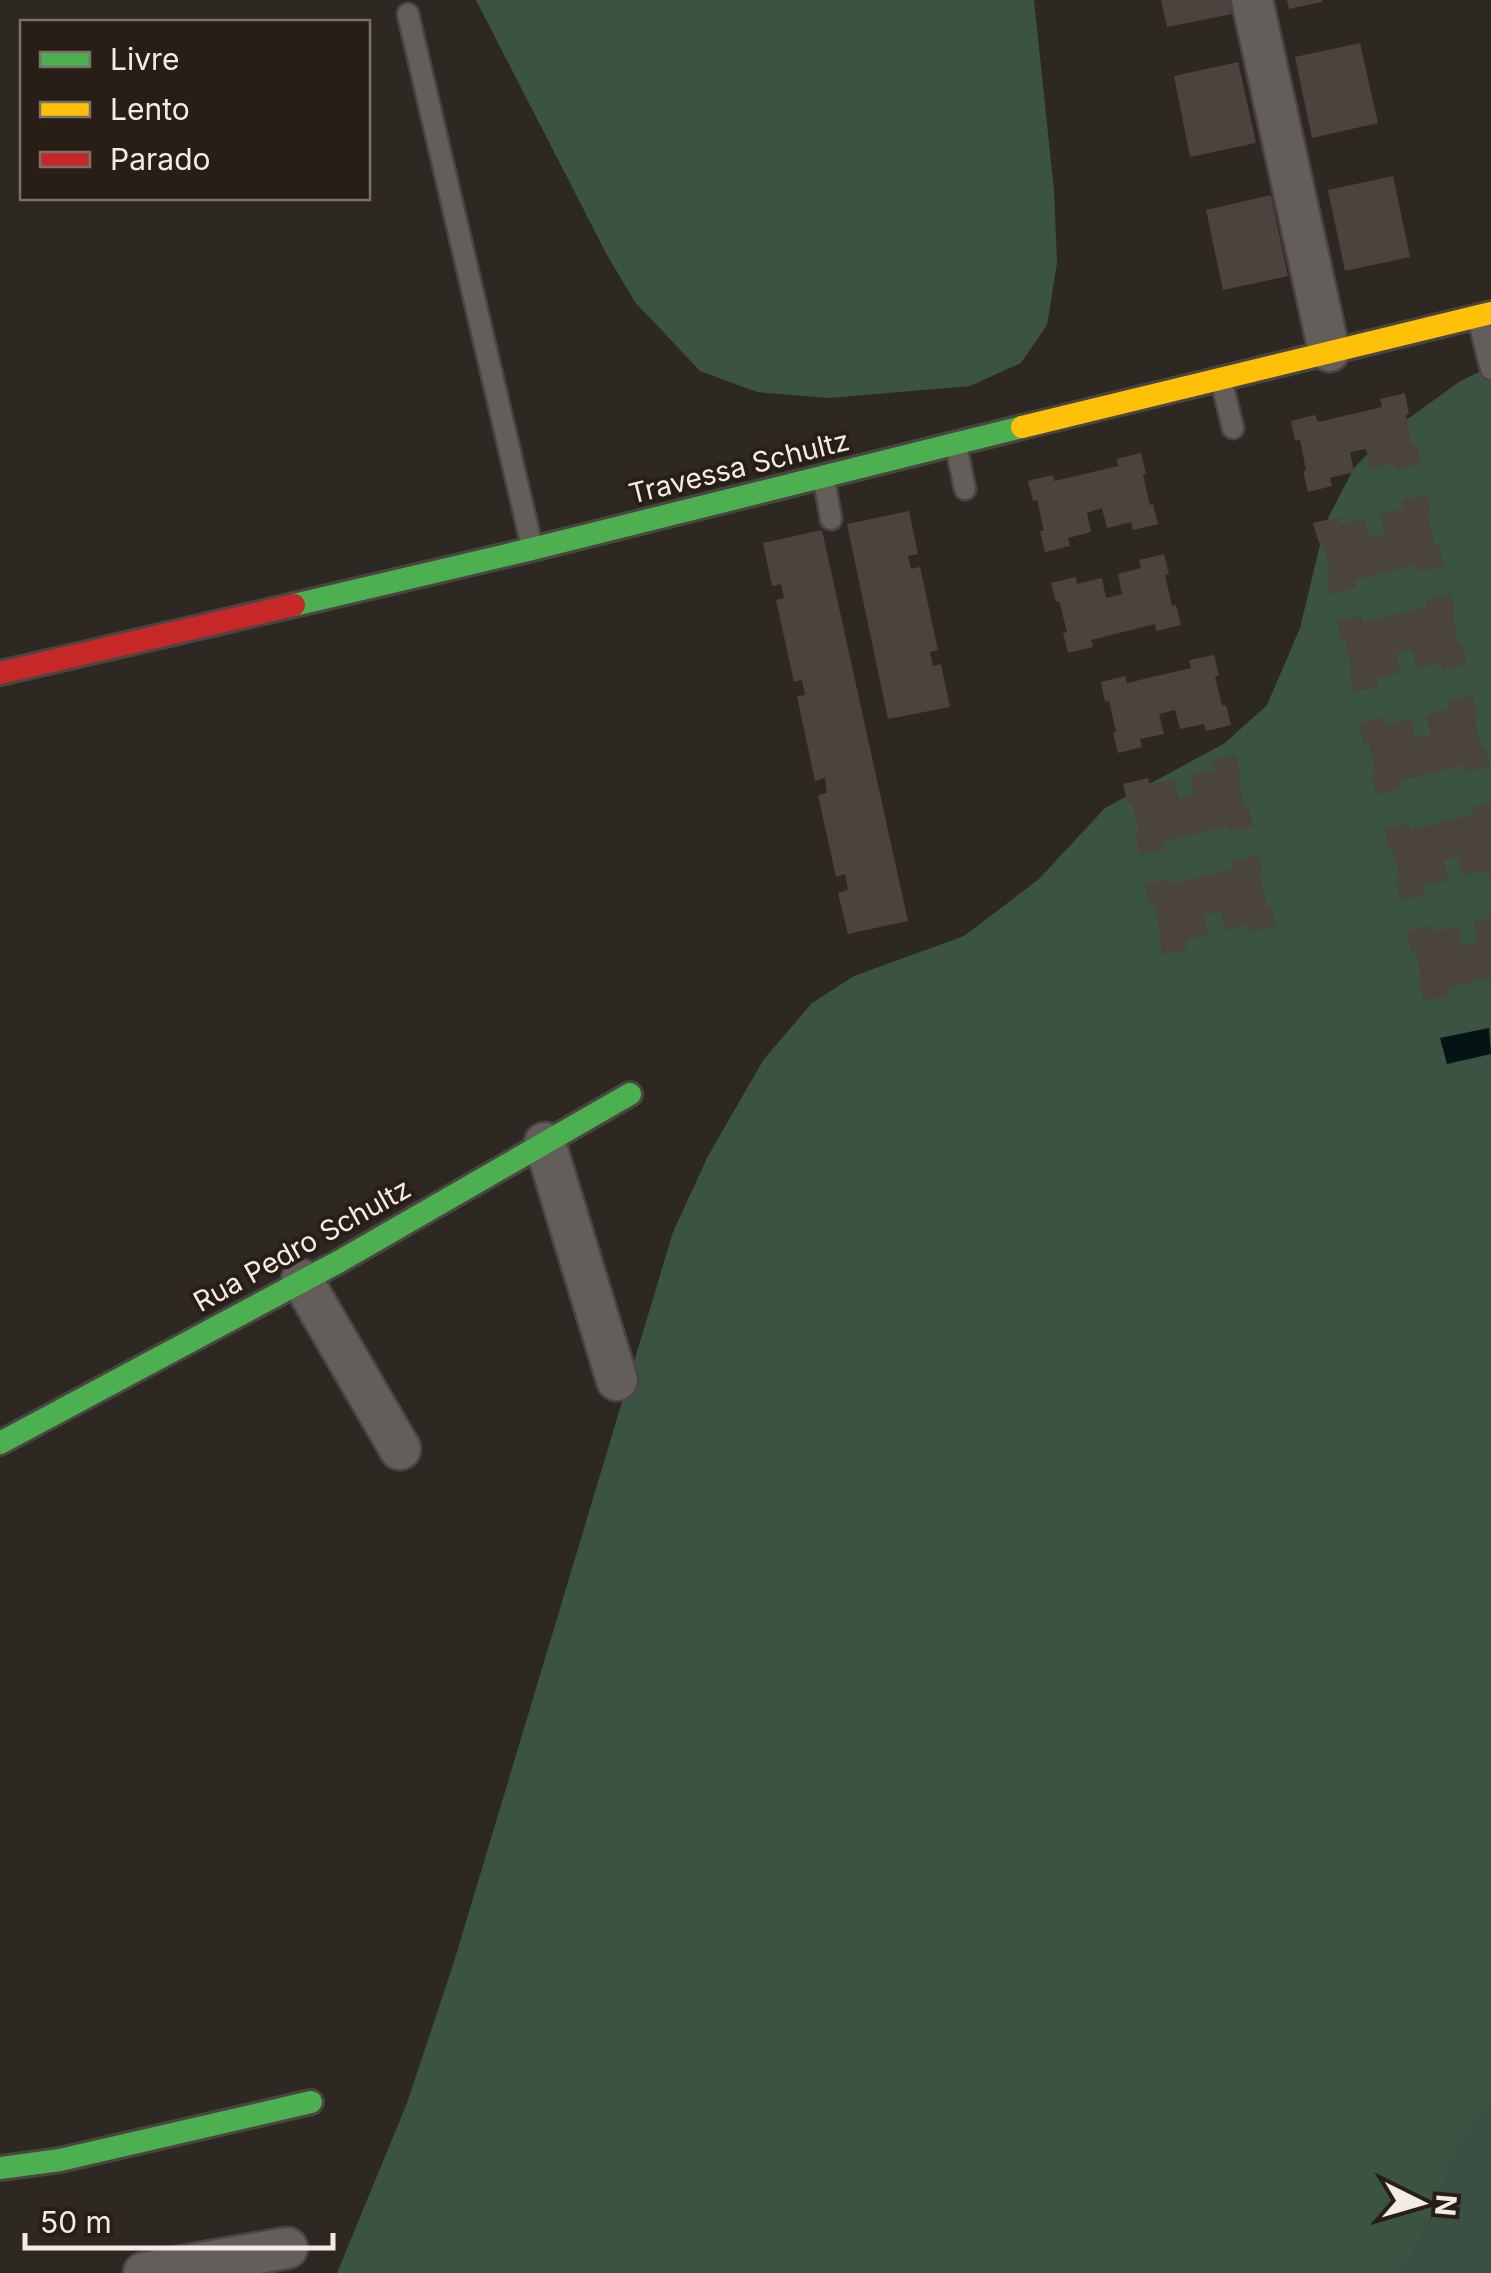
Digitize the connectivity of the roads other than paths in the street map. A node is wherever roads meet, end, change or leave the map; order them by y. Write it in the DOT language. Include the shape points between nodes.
graph roads {
  1 [pos="1252,0"];
  2 [pos="408,14"];
  3 [pos="1484,315"];
  4 [pos="1329,351"];
  5 [pos="1491,369"];
  6 [pos="1221,377"];
  7 [pos="1233,428"];
  8 [pos="956,444"];
  9 [pos="824,476"];
  10 [pos="964,489"];
  11 [pos="831,519"];
  12 [pos="532,549"];
  13 [pos="0,673"];
  14 [pos="630,1094"];
  15 [pos="545,1143"];
  16 [pos="302,1280"];
  17 [pos="617,1380"];
  18 [pos="0,1442"];
  19 [pos="400,1449"];
  20 [pos="311,2102"];
  21 [pos="0,2168"];
  22 [pos="287,2248"];
  23 [pos="144,2273"];
  1 -- 4 [label="street"];
  2 -- 12 [label="lane"];
  3 -- 4 [label="street, Travessa Schultz"];
  3 -- 5 [label="lane"];
  4 -- 6 [label="street, Travessa Schultz"];
  6 -- 7 [label="lane"];
  6 -- 8 [label="street, Travessa Schultz"];
  8 -- 9 [label="street, Travessa Schultz"];
  8 -- 10 [label="lane"];
  9 -- 11 [label="lane"];
  9 -- 12 [label="street, Travessa Schultz"];
  12 -- 13 [label="street, Travessa Schultz"];
  14 -- 15 [label="street, Rua Pedro Schultz"];
  15 -- 16 [label="street, Rua Pedro Schultz"];
  15 -- 17 [label="street"];
  16 -- 18 [label="street, Rua Pedro Schultz"];
  16 -- 19 [label="street"];
  20 -- 21 [label="street"];
  22 -- 23 [label="street"];
}
